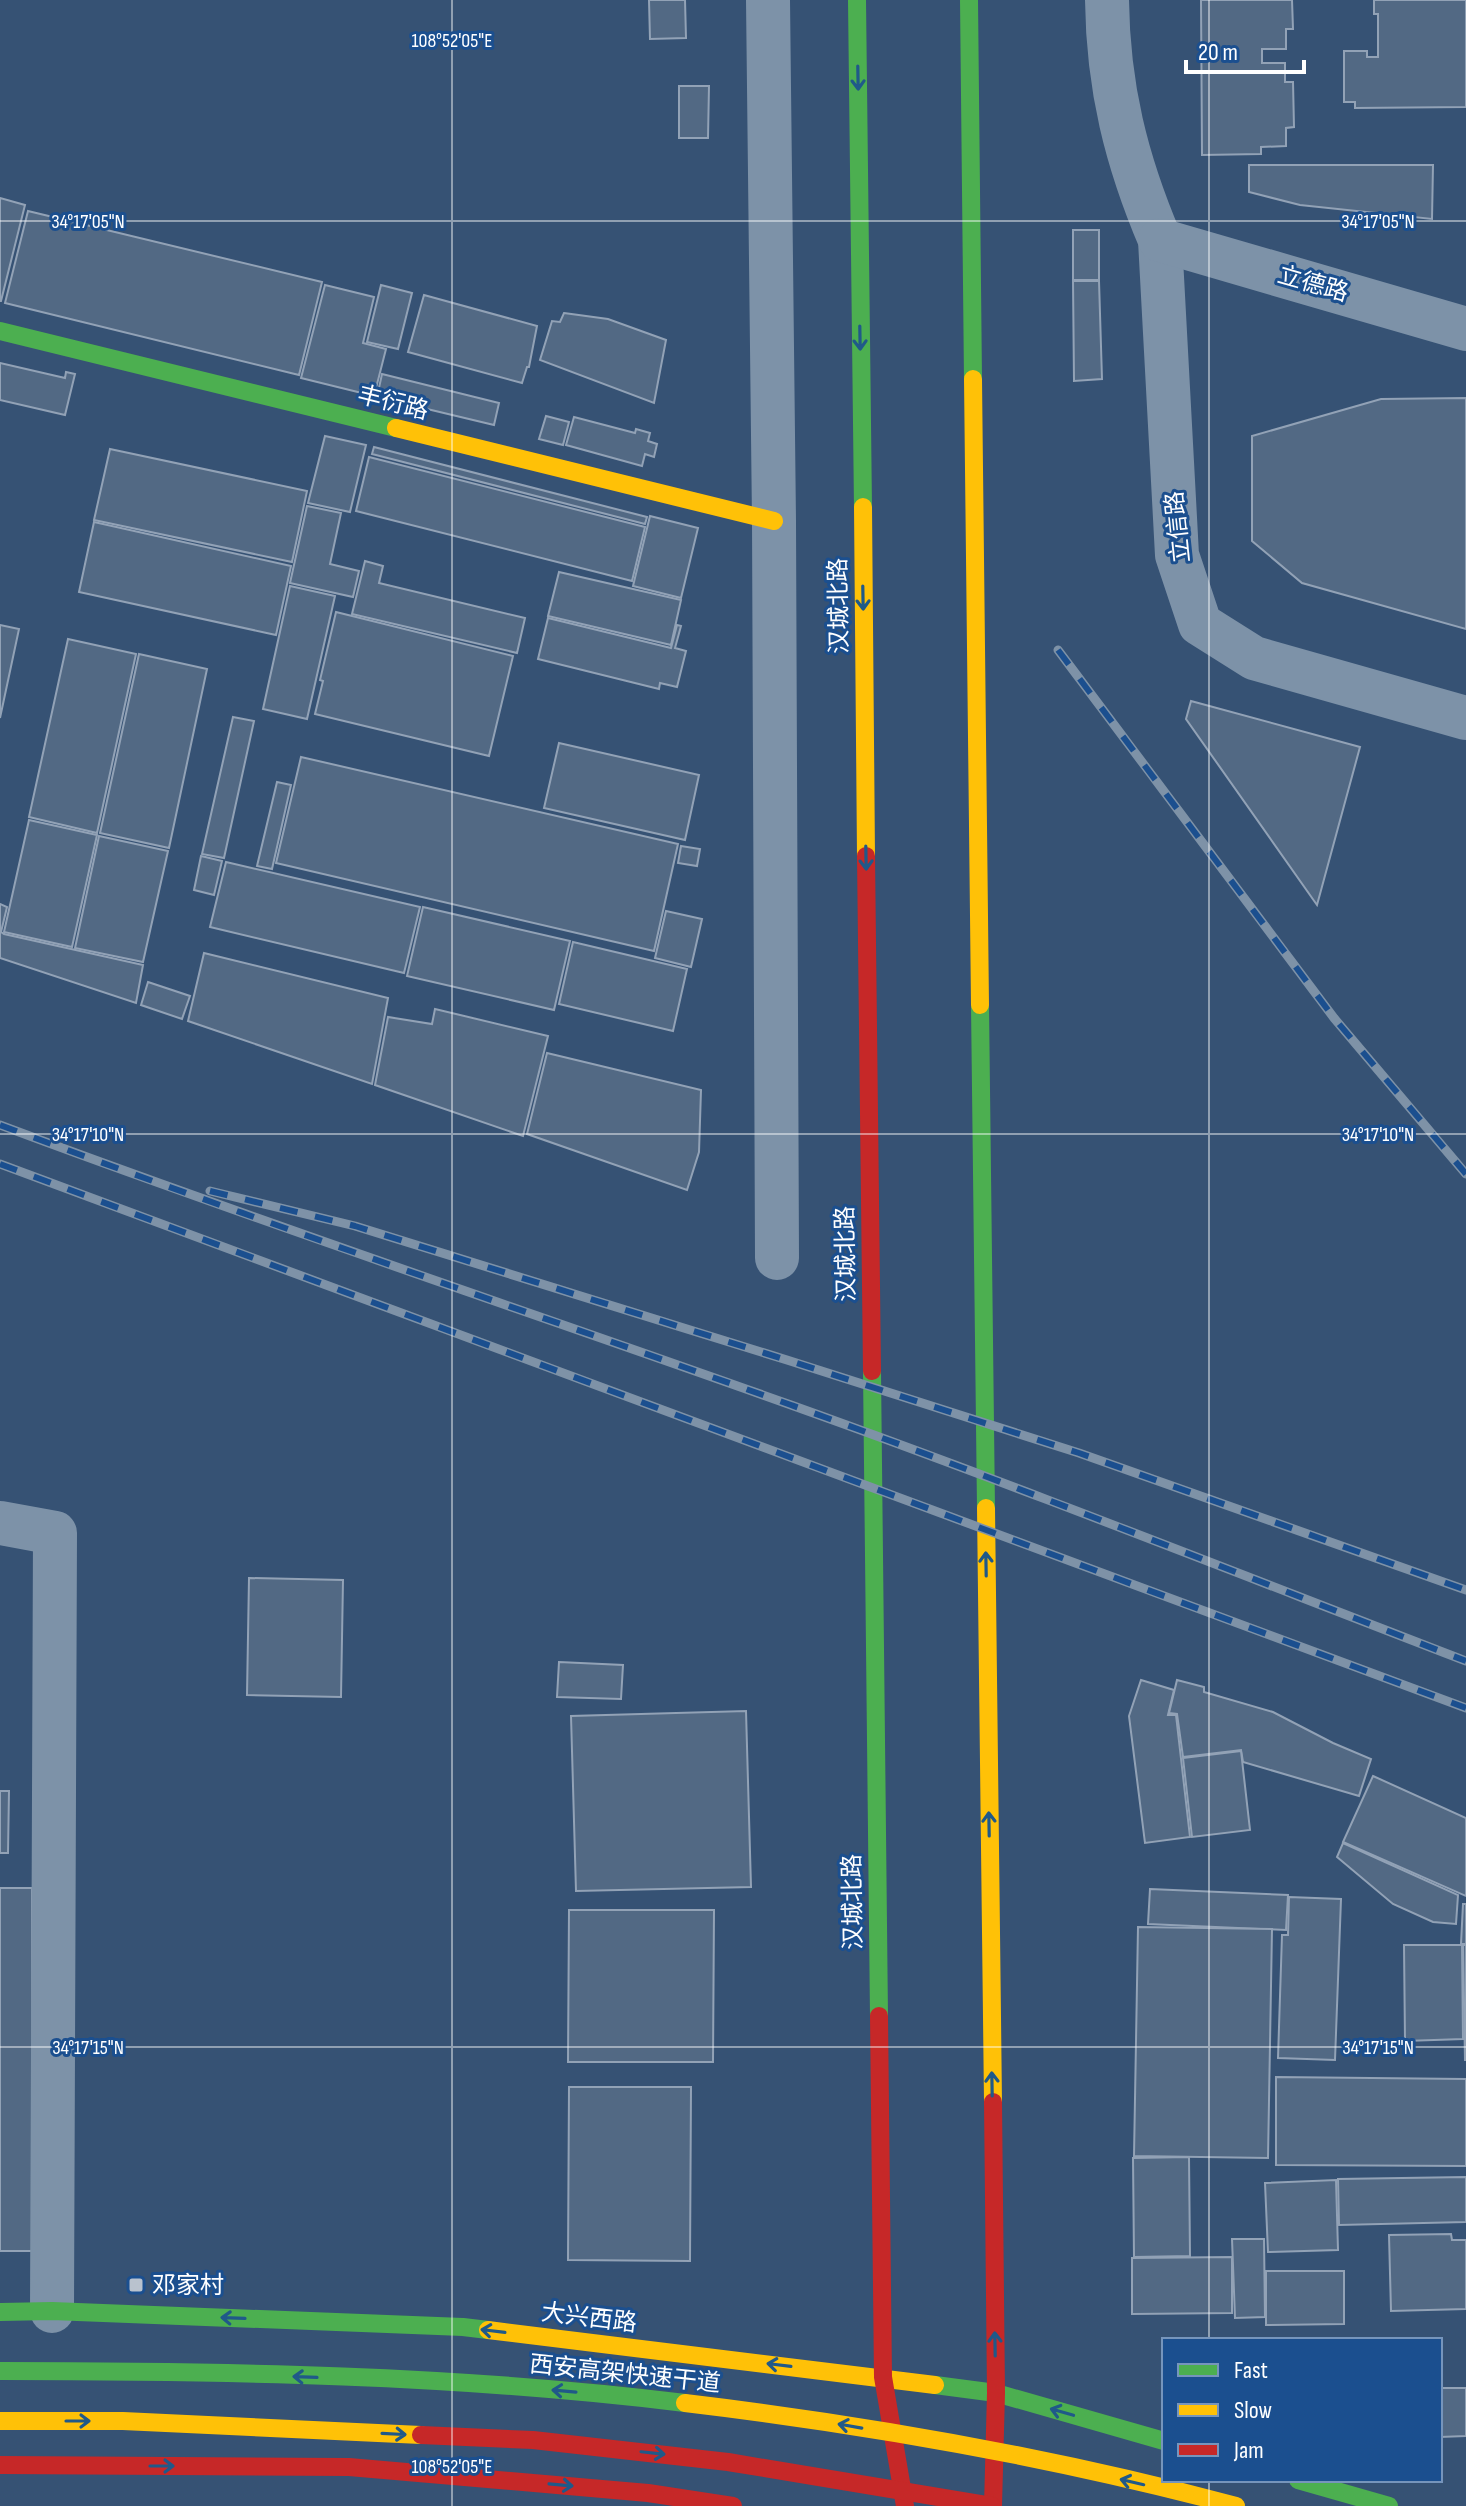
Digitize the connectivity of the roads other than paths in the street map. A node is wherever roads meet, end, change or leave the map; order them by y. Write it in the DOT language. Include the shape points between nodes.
graph roads {
  1 [pos="768,0"];
  2 [pos="857,0"];
  3 [pos="969,0"];
  4 [pos="1107,0"];
  5 [pos="1160,240"];
  6 [pos="1466,329"];
  7 [pos="0,331"];
  8 [pos="774,521"];
  9 [pos="1466,718"];
  10 [pos="777,1258"];
  11 [pos="0,1523"];
  12 [pos="52,2311"];
  13 [pos="0,2312"];
  14 [pos="0,2371"];
  15 [pos="883,2377"];
  16 [pos="996,2393"];
  17 [pos="0,2421"];
  18 [pos="1162,2440"];
  19 [pos="0,2465"];
  20 [pos="1305,2482"];
  21 [pos="733,2506"];
  22 [pos="905,2506"];
  23 [pos="993,2506"];
  24 [pos="1236,2506"];
  25 [pos="1389,2506"];
  1 -- 8 [label="street"];
  2 -- 15 [label="main road, 汉城北路, one-way"];
  16 -- 3 [label="main road, one-way"];
  4 -- 5 [label="street, 立信路" via="1122,134"];
  5 -- 6 [label="street, 立德路"];
  5 -- 9 [label="street, 立信路" via="1177,555 1200,624 1254,658"];
  7 -- 8 [label="main road, 丰衍路"];
  8 -- 10 [label="street"];
  11 -- 12 [label="street" via="55,1533"];
  12 -- 13 [label="main road, 大兴西路"];
  15 -- 12 [label="main road, 大兴西路, one-way" via="453,2326"];
  24 -- 14 [label="main road, 西安高架快速干道, one-way, bridge" via="1035,2459 662,2399 445,2381"];
  15 -- 16 [label="main road, 大兴西路"];
  15 -- 22 [label="main road, 汉城北路"];
  18 -- 16 [label="main road, 大兴西路, one-way"];
  16 -- 23 [label="main road"];
  17 -- 23 [label="main road, one-way, bridge" via="123,2421 533,2440 728,2462"];
  19 -- 21 [label="main road, one-way" via="349,2467 648,2493"];
  20 -- 25 [label="main road"];
}
